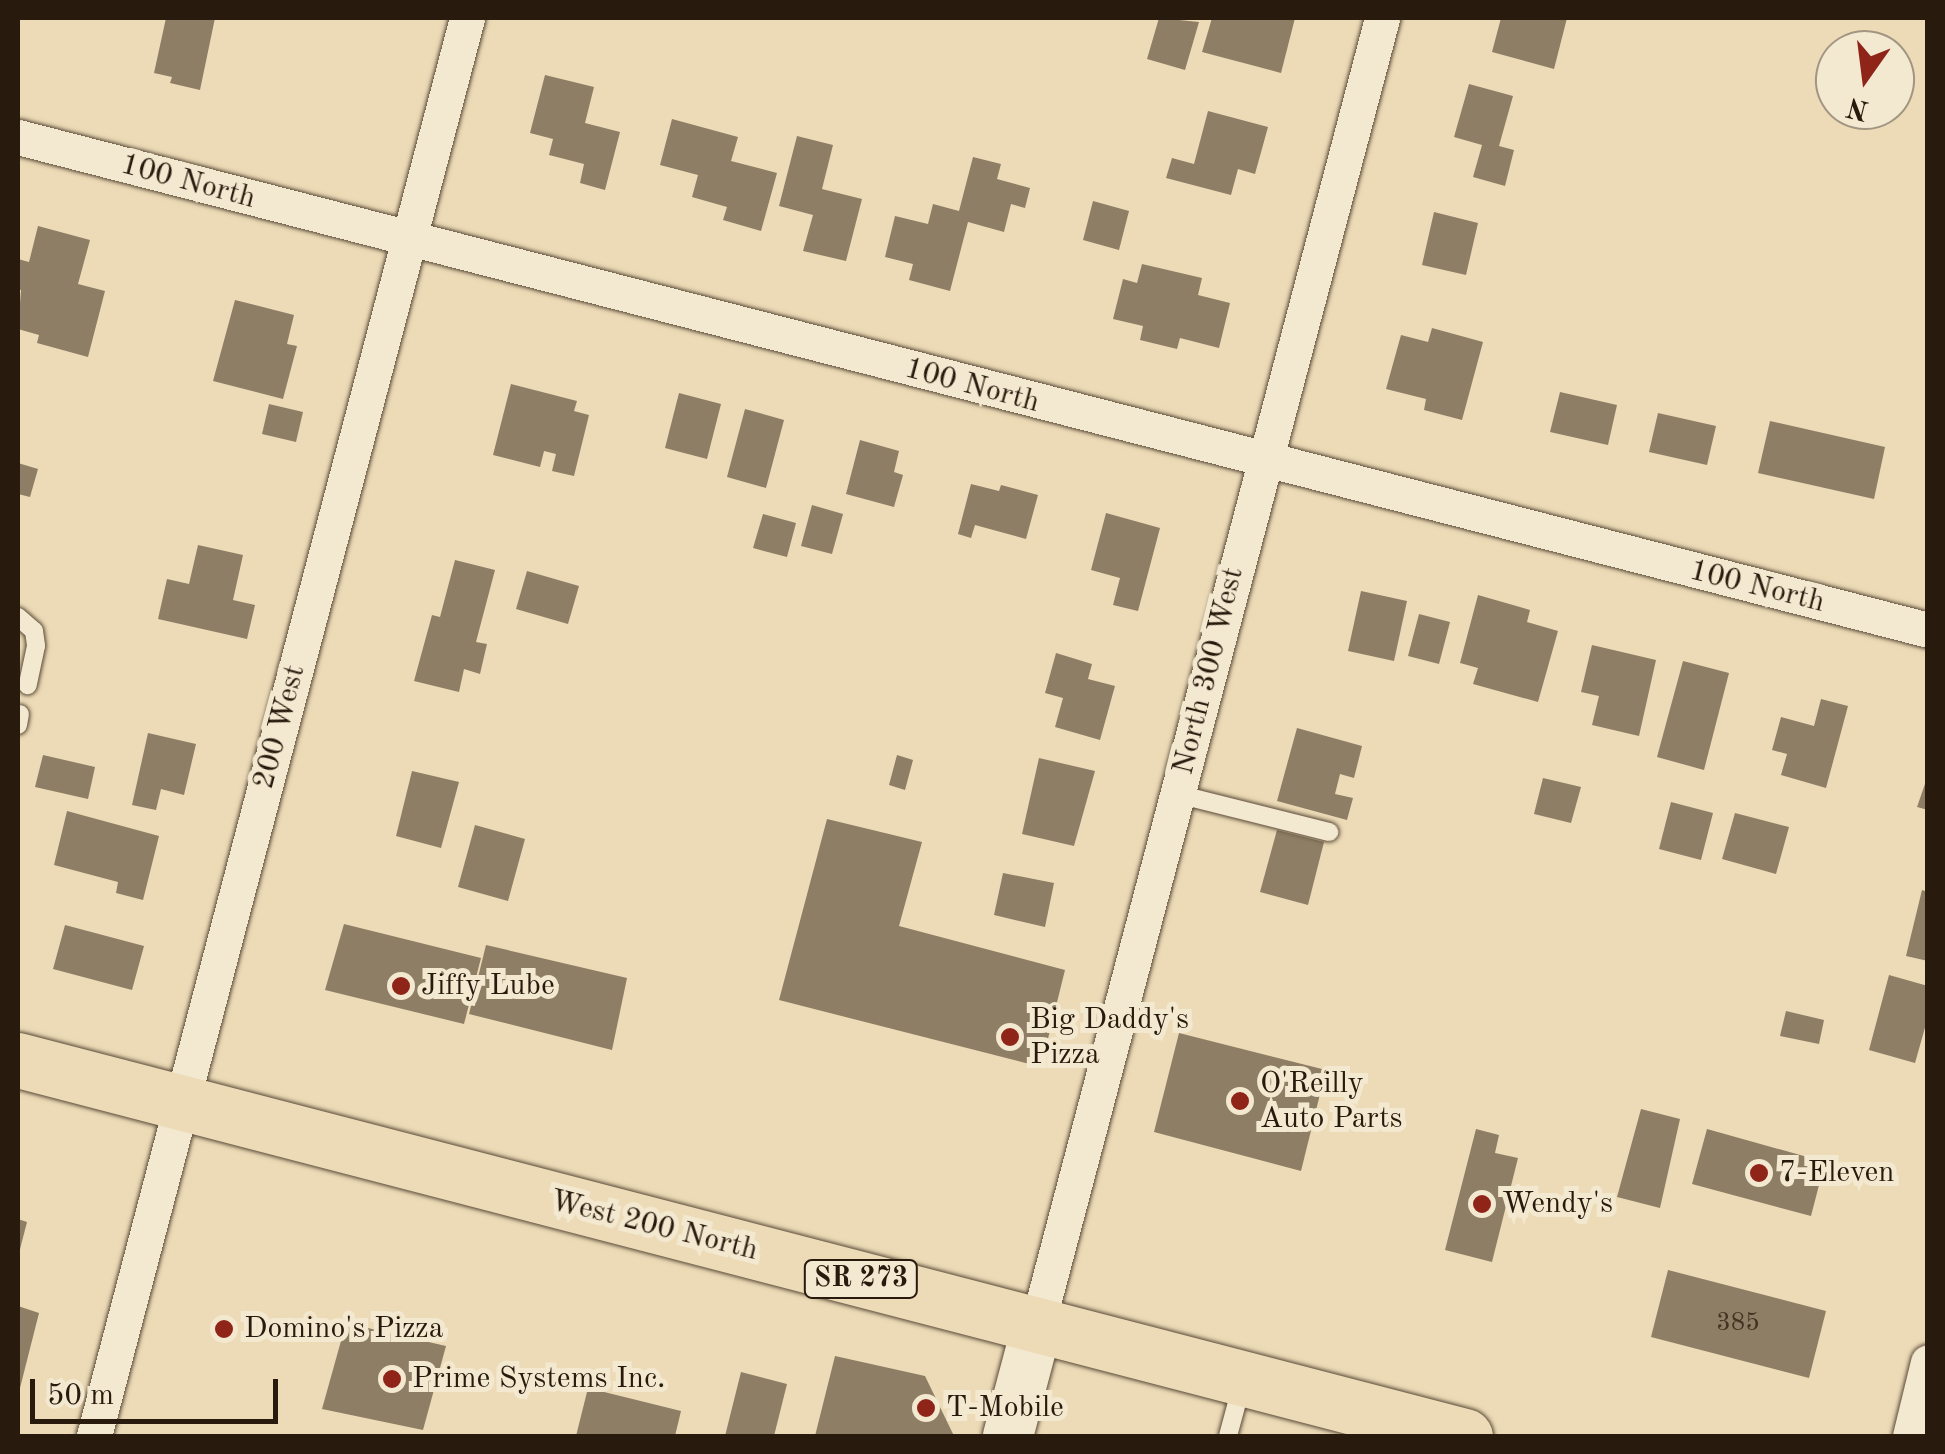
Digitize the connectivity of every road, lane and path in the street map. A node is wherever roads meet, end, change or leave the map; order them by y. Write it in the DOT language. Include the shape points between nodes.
graph roads {
  1 [pos="467,18"];
  2 [pos="1382,18"];
  3 [pos="18,137"];
  4 [pos="412,241"];
  5 [pos="1264,462"];
  6 [pos="18,616"];
  7 [pos="1928,630"];
  8 [pos="28,685"];
  9 [pos="1177,794"];
  10 [pos="1329,832"];
  11 [pos="18,1060"];
  12 [pos="180,1102"];
  13 [pos="1038,1326"];
  14 [pos="1928,1362"];
  15 [pos="1243,1378"];
  16 [pos="94,1436"];
  17 [pos="1008,1436"];
  18 [pos="1228,1436"];
  19 [pos="1465,1436"];
  20 [pos="1910,1436"];
  1 -- 4 [label="street, 200 West"];
  2 -- 5 [label="street, North 300 West"];
  3 -- 4 [label="street, 100 North"];
  4 -- 5 [label="street, 100 North"];
  4 -- 12 [label="street, 200 West"];
  5 -- 7 [label="street, 100 North"];
  5 -- 9 [label="street, North 300 West"];
  6 -- 8 [label="lane" via="34,631"];
  9 -- 10 [label="lane"];
  9 -- 13 [label="street, North 300 West"];
  11 -- 12 [label="main road, West 200 North / SR 273"];
  12 -- 13 [label="main road, West 200 North / SR 273"];
  12 -- 16 [label="street, 200 West"];
  13 -- 15 [label="main road, West 200 North / SR 273"];
  13 -- 17 [label="street"];
  14 -- 20 [label="street"];
  15 -- 18 [label="lane"];
  15 -- 19 [label="main road, West 200 North / SR 273"];
}
